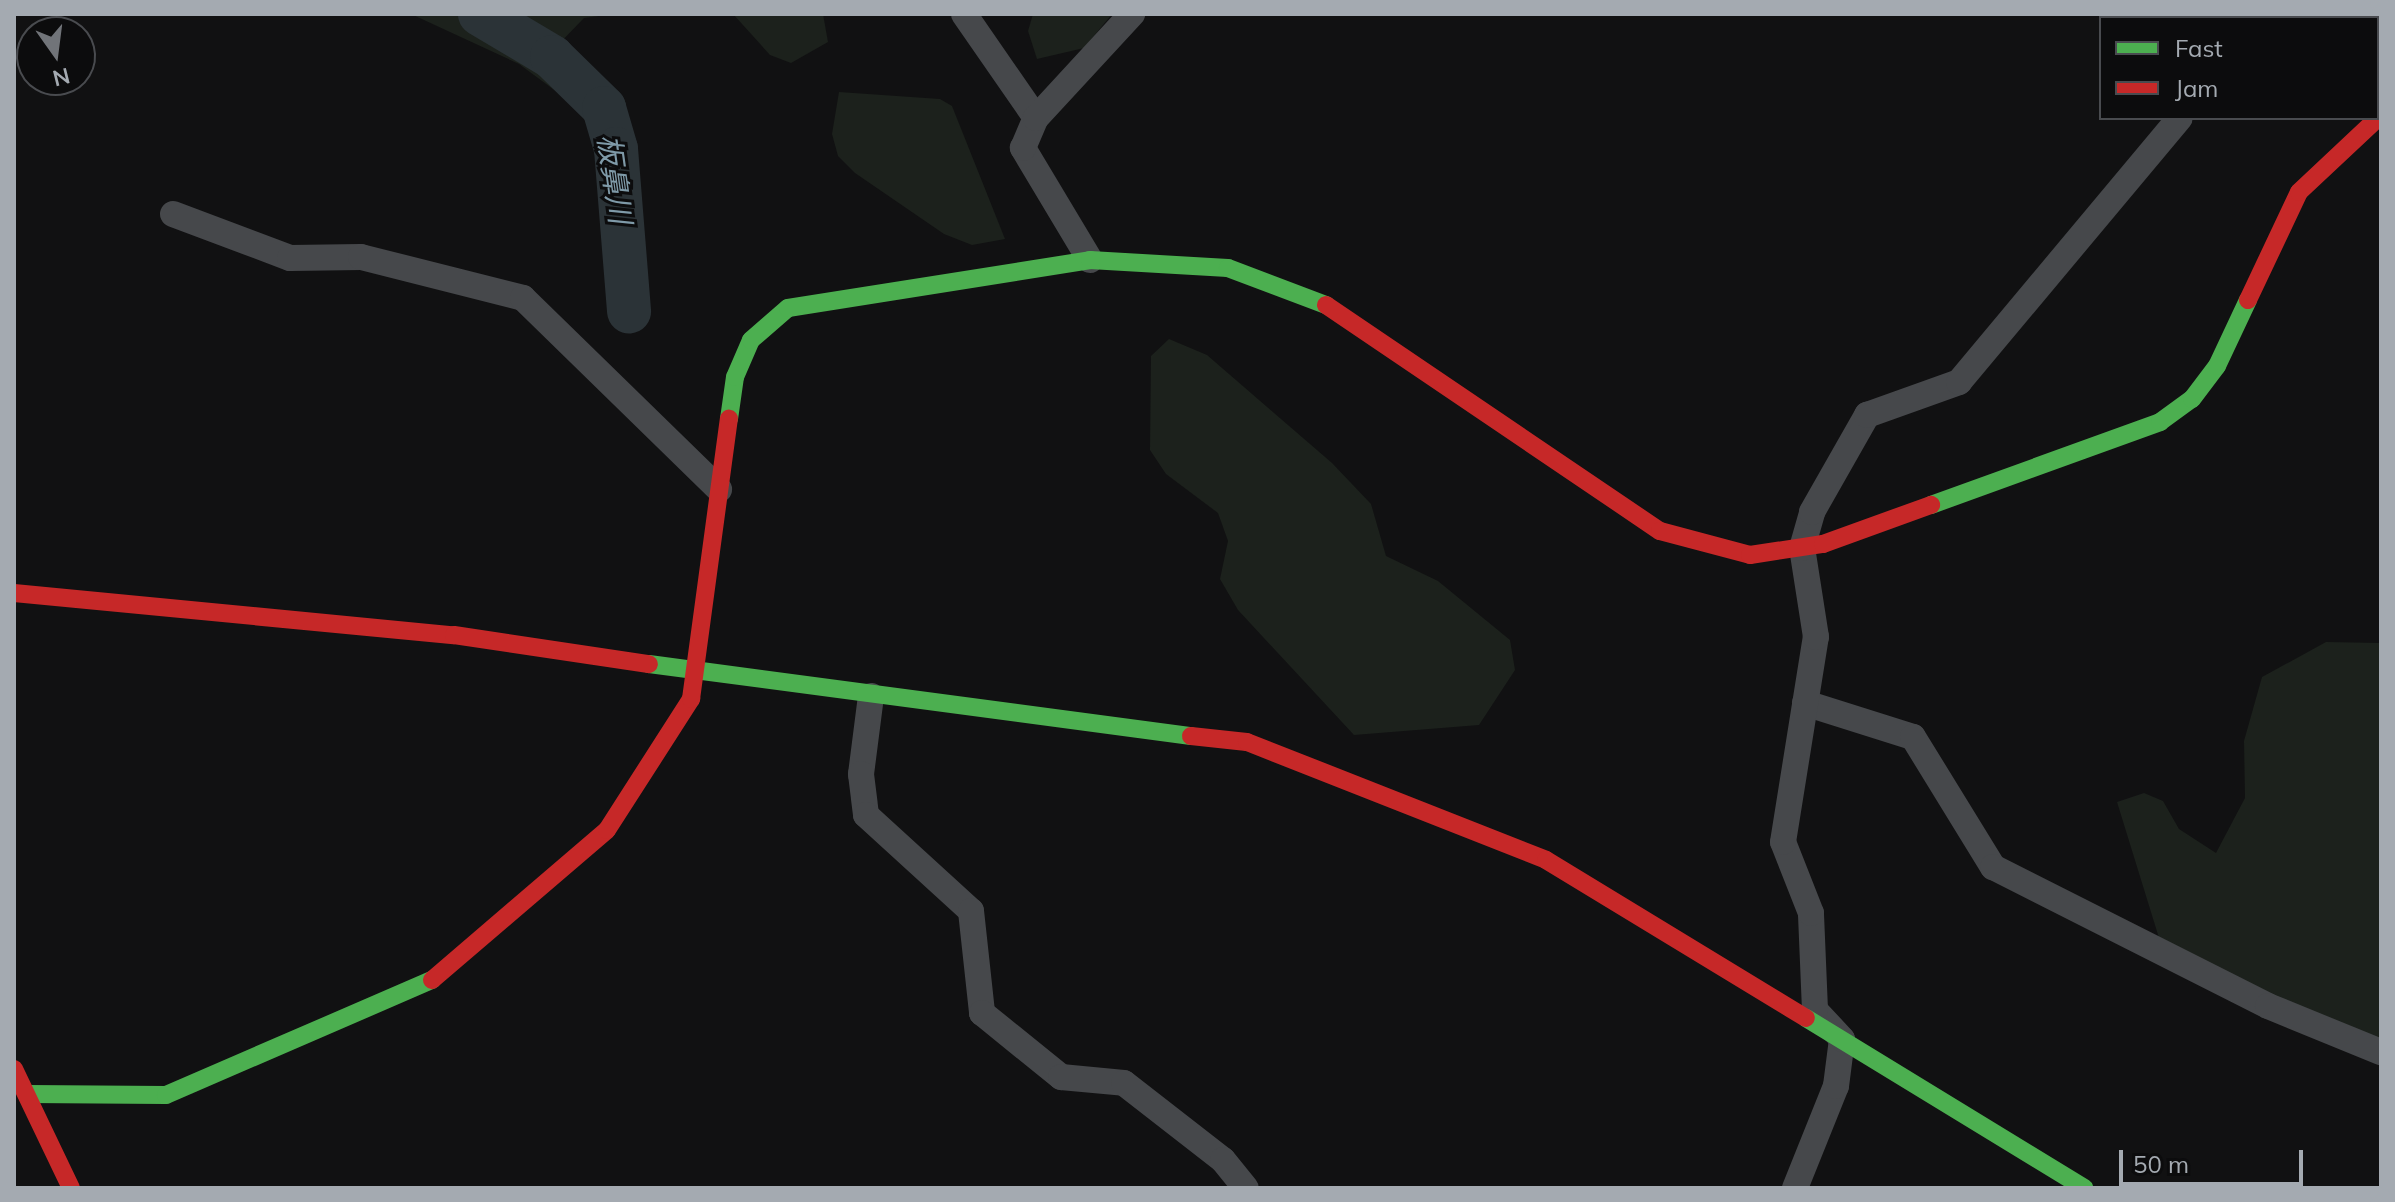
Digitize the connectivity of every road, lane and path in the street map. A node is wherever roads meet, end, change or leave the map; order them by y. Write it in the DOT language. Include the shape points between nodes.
graph roads {
  1 [pos="964,14"];
  2 [pos="1132,14"];
  3 [pos="1036,118"];
  4 [pos="2178,120"];
  5 [pos="2376,120"];
  6 [pos="173,214"];
  7 [pos="1090,260"];
  8 [pos="719,489"];
  9 [pos="1802,548"];
  10 [pos="14,593"];
  11 [pos="694,666"];
  12 [pos="871,696"];
  13 [pos="1805,703"];
  14 [pos="1842,1039"];
  15 [pos="2381,1052"];
  16 [pos="14,1069"];
  17 [pos="28,1094"];
  18 [pos="71,1188"];
  19 [pos="1246,1188"];
  20 [pos="1795,1188"];
  21 [pos="2084,1188"];
  1 -- 3 [label="street"];
  2 -- 3 [label="street"];
  3 -- 7 [label="street" via="1026,134 1027,165"];
  4 -- 9 [label="street" via="1959,382 1867,415 1812,512"];
  5 -- 9 [label="street" via="2299,192 2217,366 2182,407 2123,437"];
  6 -- 8 [label="street" via="290,258 361,257 523,298"];
  7 -- 8 [label="street" via="812,300 781,312 751,340 735,377"];
  7 -- 9 [label="street" via="1190,262 1267,279 1357,324 1660,531 1750,555"];
  8 -- 11 [label="street"];
  9 -- 13 [label="street" via="1816,609"];
  10 -- 11 [label="street" via="324,620"];
  11 -- 12 [label="street"];
  11 -- 17 [label="street" via="691,699 633,799 439,980 166,1095"];
  12 -- 14 [label="street" via="1247,742 1546,860"];
  12 -- 19 [label="street" via="861,774 866,815 971,911 982,1013 1061,1077 1124,1083 1223,1160"];
  13 -- 14 [label="street" via="1783,842 1811,913 1815,1010"];
  13 -- 15 [label="street" via="1913,737 1993,867 2268,1006"];
  14 -- 20 [label="street" via="1836,1086"];
  14 -- 21 [label="street"];
  16 -- 17 [label="street"];
  17 -- 18 [label="street"];
}
